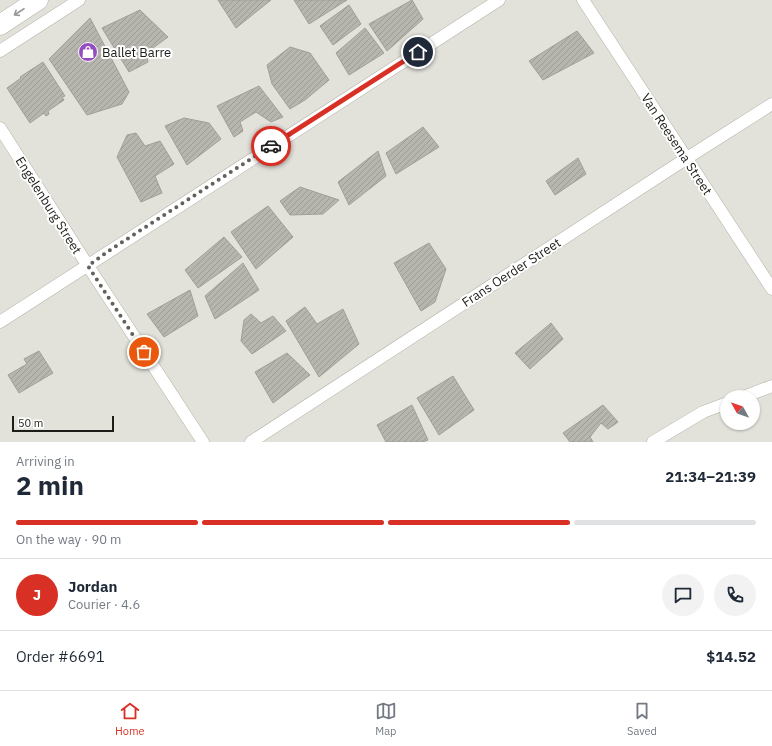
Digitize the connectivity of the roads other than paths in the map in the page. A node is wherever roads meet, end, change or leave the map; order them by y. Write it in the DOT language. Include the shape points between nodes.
graph roads {
  1 [pos="38,0"];
  2 [pos="79,0"];
  3 [pos="499,0"];
  4 [pos="583,0"];
  5 [pos="0,25"];
  6 [pos="0,51"];
  7 [pos="772,104"];
  8 [pos="0,128"];
  9 [pos="687,158"];
  10 [pos="88,266"];
  11 [pos="772,289"];
  12 [pos="0,322"];
  13 [pos="772,386"];
  14 [pos="760,391"];
  15 [pos="720,406"];
  16 [pos="203,442"];
  17 [pos="251,442"];
  18 [pos="653,442"];
  1 -- 5 [label="main road, one-way"];
  2 -- 6 [label="street"];
  3 -- 10 [label="street"];
  4 -- 9 [label="street, Van Reesema Street"];
  7 -- 9 [label="street, Frans Oerder Street"];
  8 -- 10 [label="street, Engelenburg Street"];
  9 -- 11 [label="street, Van Reesema Street"];
  9 -- 17 [label="street, Frans Oerder Street"];
  10 -- 12 [label="street"];
  10 -- 16 [label="street, Engelenburg Street"];
  13 -- 14 [label="street"];
  15 -- 18 [label="street" via="703,412"];
}
